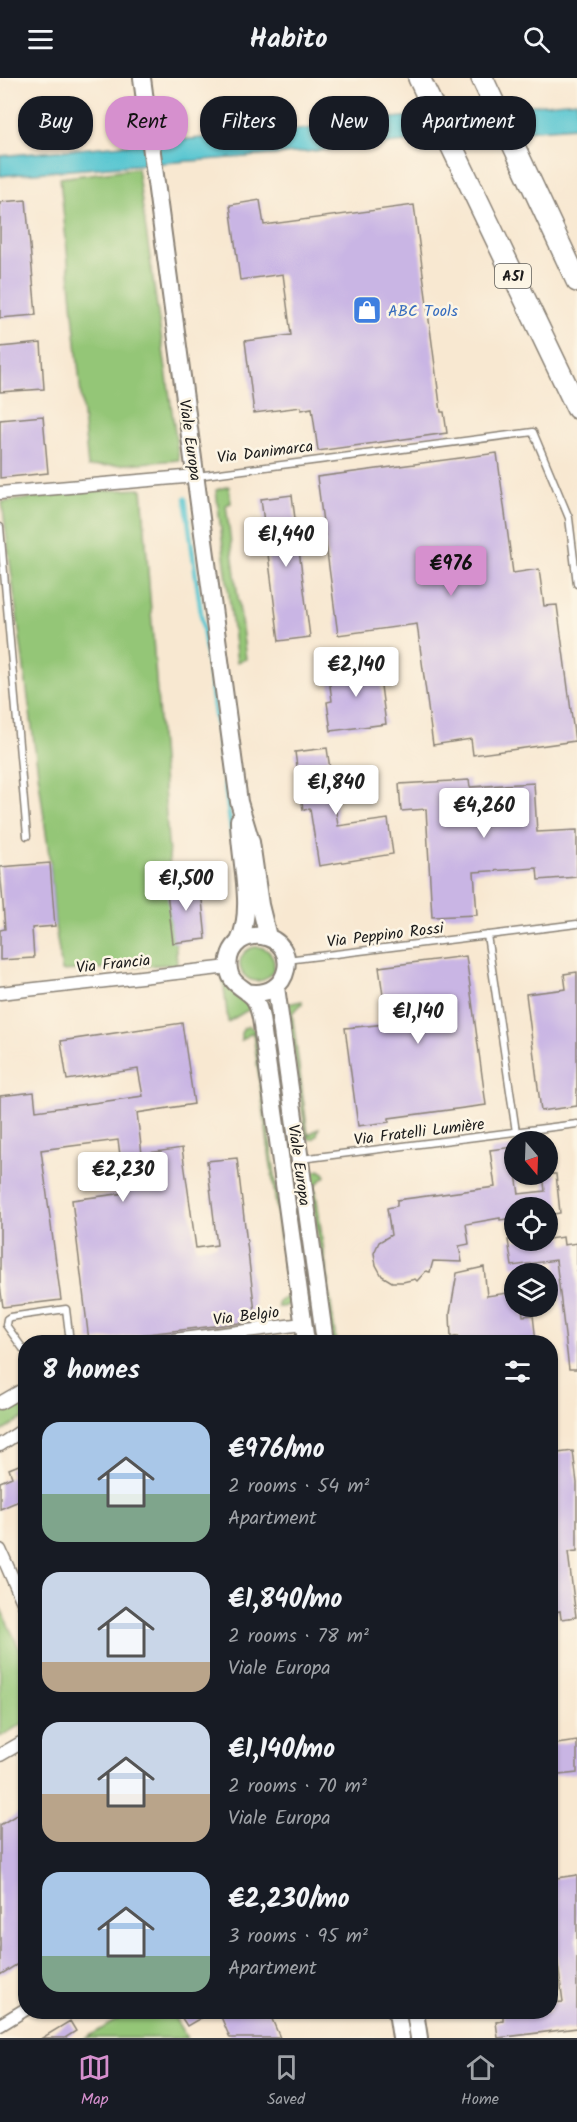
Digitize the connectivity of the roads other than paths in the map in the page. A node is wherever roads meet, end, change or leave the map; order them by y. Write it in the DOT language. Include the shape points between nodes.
graph roads {
  1 [pos="142,78"];
  2 [pos="419,78"];
  3 [pos="482,78"];
  4 [pos="577,281"];
  5 [pos="577,408"];
  6 [pos="196,476"];
  7 [pos="0,493"];
  8 [pos="0,527"];
  9 [pos="577,584"];
  10 [pos="239,802"];
  11 [pos="27,836"];
  12 [pos="577,924"];
  13 [pos="487,935"];
  14 [pos="268,937"];
  15 [pos="239,941"];
  16 [pos="287,960"];
  17 [pos="229,967"];
  18 [pos="276,987"];
  19 [pos="247,992"];
  20 [pos="0,993"];
  21 [pos="577,1124"];
  22 [pos="516,1131"];
  23 [pos="524,1131"];
  24 [pos="504,1134"];
  25 [pos="300,1160"];
  26 [pos="303,1324"];
  27 [pos="69,1335"];
  28 [pos="214,1335"];
  29 [pos="305,1335"];
  30 [pos="324,1335"];
  31 [pos="18,1342"];
  32 [pos="18,1393"];
  33 [pos="0,1403"];
  34 [pos="18,1433"];
  35 [pos="0,1445"];
  36 [pos="0,1550"];
  37 [pos="18,1591"];
  38 [pos="18,1745"];
  39 [pos="0,1755"];
  40 [pos="18,2014"];
  41 [pos="398,2019"];
  42 [pos="416,2019"];
  43 [pos="0,2025"];
  44 [pos="401,2038"];
  45 [pos="419,2038"];
  1 -- 6 [label="street, Viale Europa"];
  2 -- 5 [label="highway, A51"];
  3 -- 4 [label="highway"];
  6 -- 7 [label="street, Via Danimarca"];
  6 -- 9 [label="lane, Via Danimarca" via="533,432 569,518"];
  6 -- 10 [label="street, Viale Europa"];
  8 -- 11 [label="lane"];
  10 -- 14 [label="street, Viale Europa" via="251,842"];
  10 -- 15 [label="street, Viale Europa" via="239,843 247,907"];
  12 -- 13 [label="lane, Via Peppino Rossi"];
  13 -- 16 [label="lane, Via Peppino Rossi"];
  13 -- 22 [label="lane"];
  14 -- 15 [label="street" via="255,935"];
  14 -- 16 [label="street, Viale Europa" via="277,942"];
  15 -- 17 [label="street, Viale Europa" via="228,958"];
  16 -- 18 [label="street" via="283,980"];
  17 -- 19 [label="street, Viale Europa" via="233,981"];
  17 -- 20 [label="street, Via Francia"];
  18 -- 19 [label="street" via="262,993"];
  18 -- 25 [label="street, Viale Europa"];
  19 -- 26 [label="street, Viale Europa" via="258,1003 261,1018"];
  21 -- 23 [label="lane, Via Fratelli Lumière"];
  24 -- 25 [label="lane, Via Fratelli Lumière"];
  25 -- 30 [label="street, Viale Europa"];
  26 -- 28 [label="street, Via Belgio"];
  26 -- 29 [label="street, Viale Europa"];
  27 -- 31 [label="lane" via="66,1309 7,1319 6,1325"];
  32 -- 33 [label="street"];
  34 -- 35 [label="street"];
  36 -- 37 [label="street"];
  38 -- 39 [label="street"];
  40 -- 43 [label="street"];
  41 -- 44 [label="street"];
  42 -- 45 [label="street"];
}
